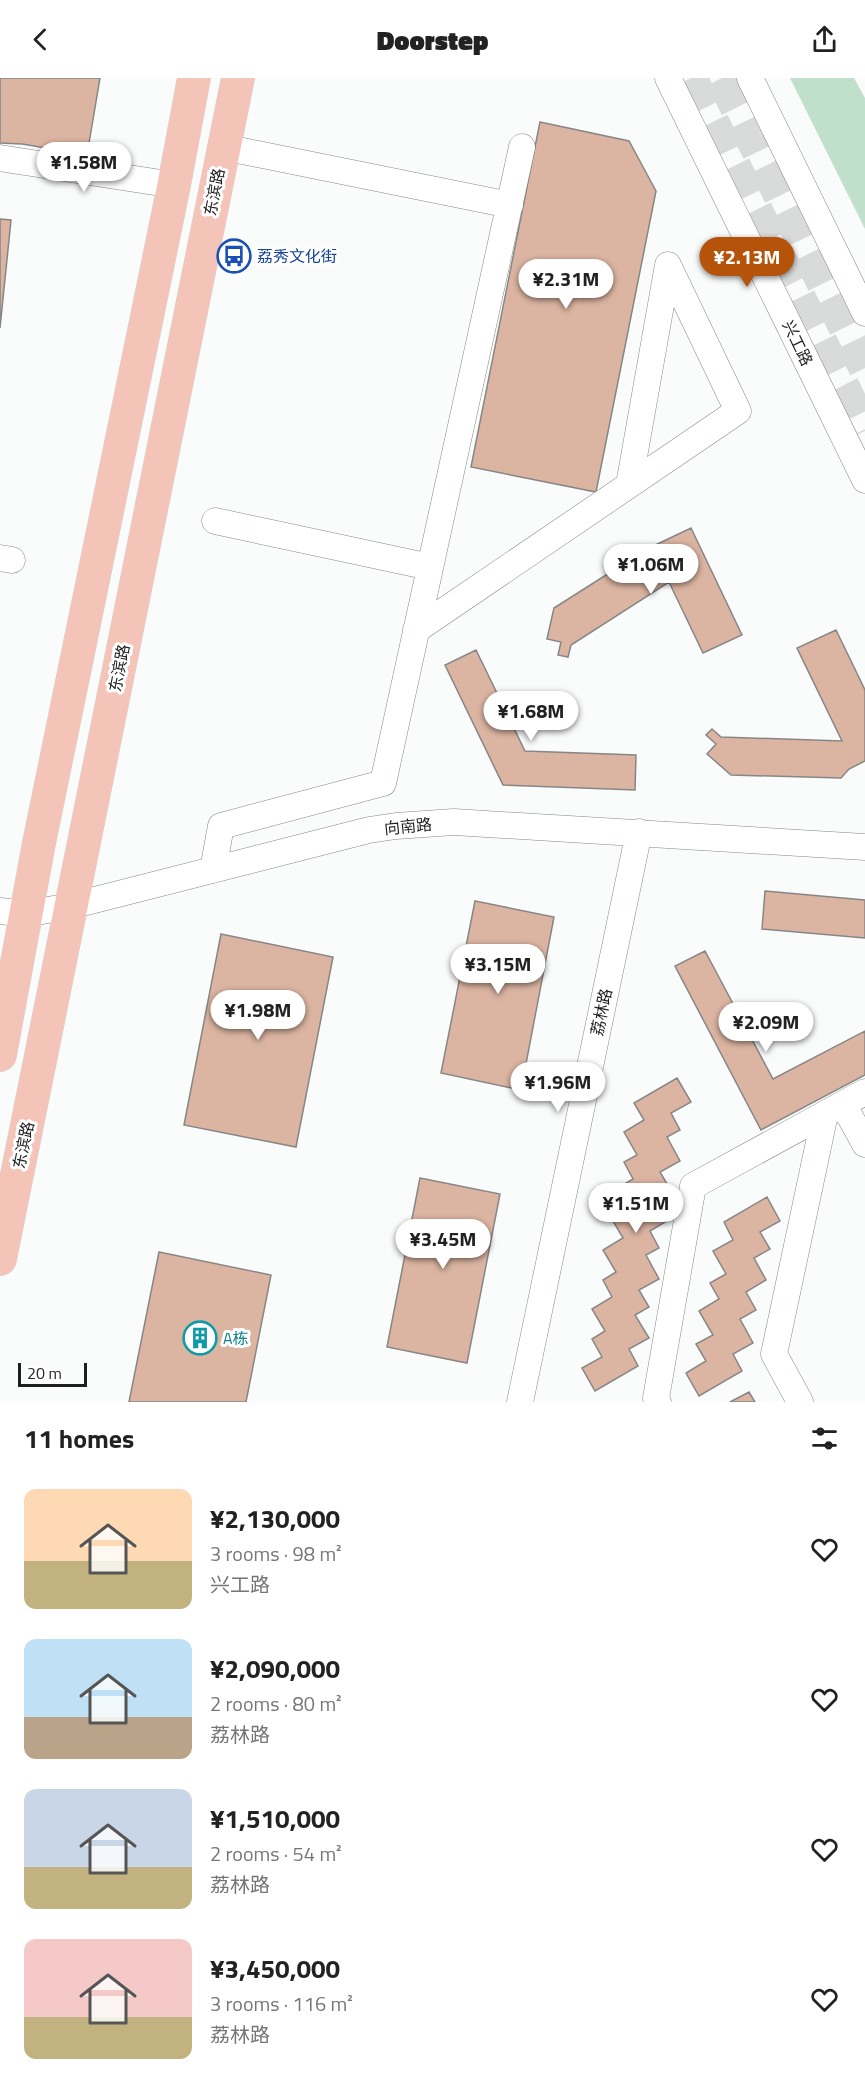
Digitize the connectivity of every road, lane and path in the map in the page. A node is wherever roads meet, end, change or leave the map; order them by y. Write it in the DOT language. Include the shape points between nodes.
graph roads {
  1 [pos="194,78"];
  2 [pos="238,78"];
  3 [pos="668,78"];
  4 [pos="750,78"];
  5 [pos="223,147"];
  6 [pos="522,147"];
  7 [pos="0,158"];
  8 [pos="174,185"];
  9 [pos="510,205"];
  10 [pos="863,303"];
  11 [pos="865,480"];
  12 [pos="629,485"];
  13 [pos="215,521"];
  14 [pos="430,567"];
  15 [pos="416,630"];
  16 [pos="639,832"];
  17 [pos="865,834"];
  18 [pos="826,844"];
  19 [pos="865,847"];
  20 [pos="213,870"];
  21 [pos="71,906"];
  22 [pos="13,912"];
  23 [pos="0,1055"];
  24 [pos="844,1103"];
  25 [pos="865,1144"];
  26 [pos="0,1259"];
  27 [pos="519,1402"];
  28 [pos="658,1402"];
  29 [pos="800,1402"];
  1 -- 8 [label="main road"];
  2 -- 5 [label="main road, 东滨路"];
  3 -- 11 [label="street, 兴工路"];
  4 -- 10 [label="street"];
  5 -- 9 [label="street"];
  5 -- 21 [label="main road, 东滨路"];
  6 -- 9 [label="street"];
  7 -- 8 [label="street"];
  8 -- 22 [label="main road"];
  9 -- 14 [label="street"];
  12 -- 12 [label="street" via="738,411 668,265 664,288"];
  12 -- 15 [label="street"];
  13 -- 14 [label="street"];
  14 -- 15 [label="street"];
  15 -- 20 [label="street" via="383,783 221,826"];
  16 -- 18 [label="street, 向南路"];
  16 -- 20 [label="street, 向南路" via="454,822 396,826"];
  16 -- 27 [label="street, 荔林路"];
  17 -- 18 [label="street, 向南路"];
  18 -- 19 [label="street, 向南路"];
  20 -- 21 [label="street, 向南路"];
  21 -- 22 [label="street, 向南路"];
  21 -- 26 [label="main road, 东滨路"];
  22 -- 23 [label="main road"];
  24 -- 25 [label="street"];
  24 -- 28 [label="street" via="693,1186"];
  24 -- 29 [label="street" via="774,1354"];
}
